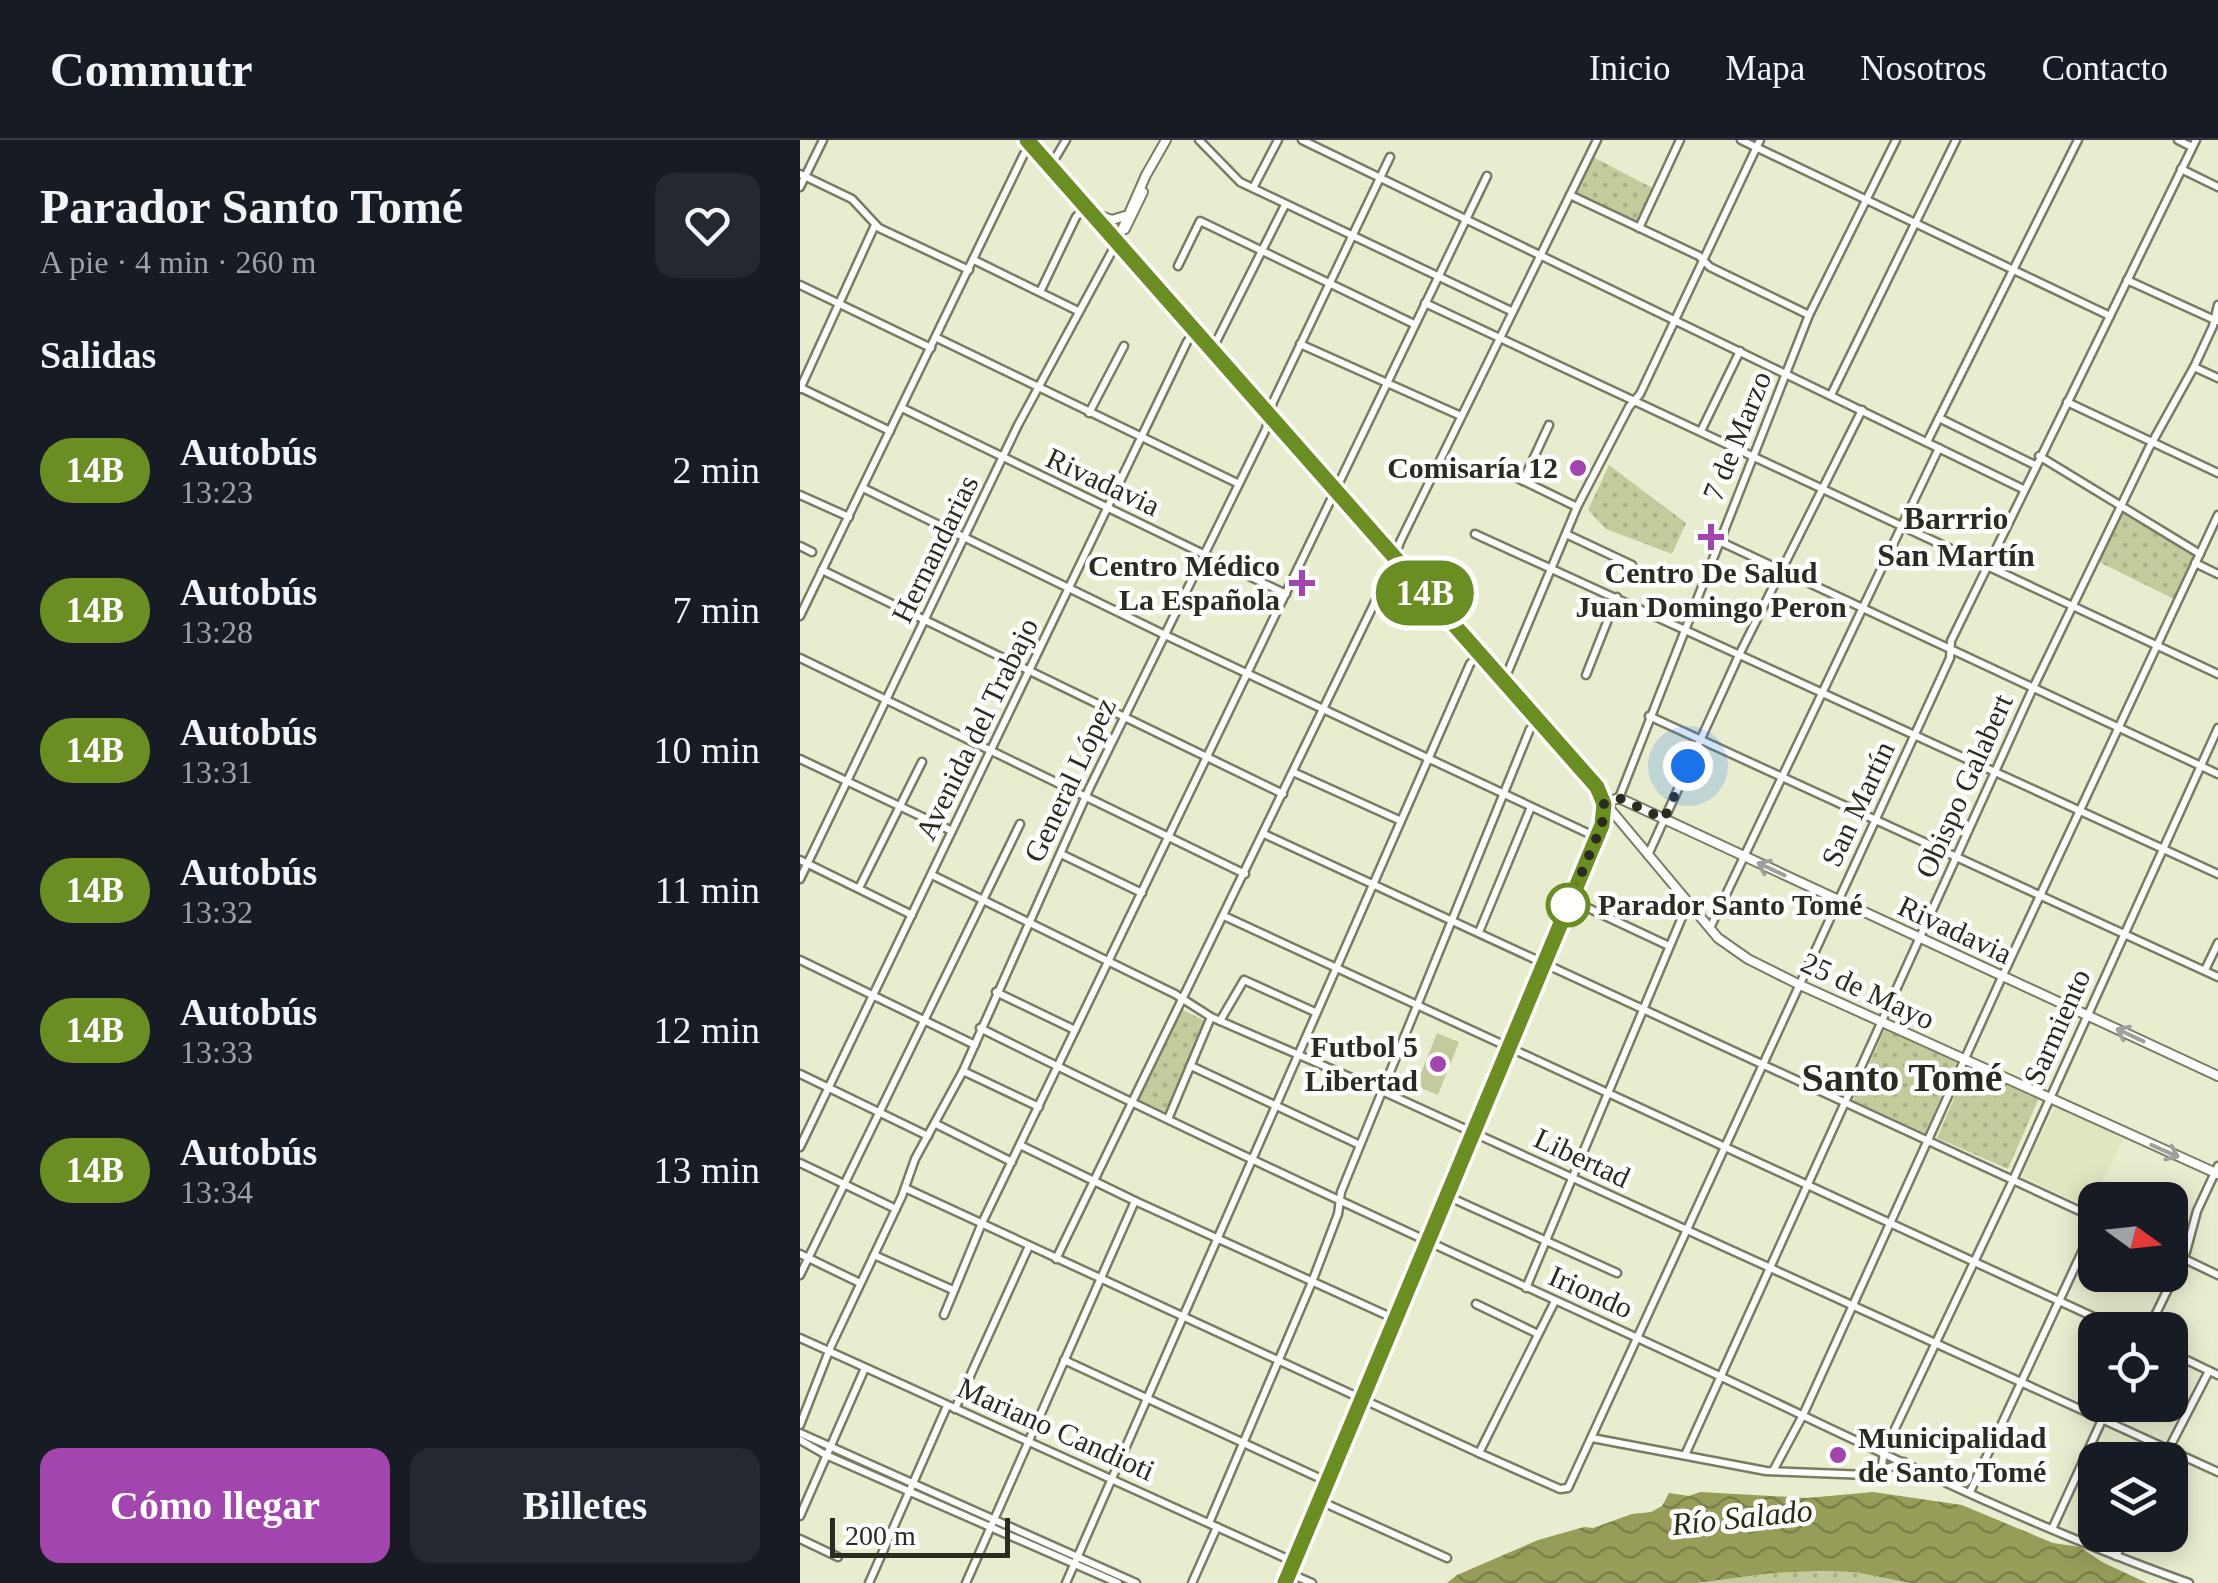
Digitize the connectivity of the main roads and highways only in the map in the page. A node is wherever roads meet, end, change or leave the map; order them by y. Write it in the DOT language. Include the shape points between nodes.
graph roads {
  1 [pos="1166,140"];
  2 [pos="1030,143"];
  3 [pos="1159,154"];
  4 [pos="1088,209"];
  5 [pos="1128,213"];
  6 [pos="1117,241"];
  7 [pos="1604,804"];
  8 [pos="2218,1076"];
  9 [pos="2217,1171"];
  10 [pos="1285,1583"];
  1 -- 3 [label="main road"];
  2 -- 4 [label="main road, 25 de Mayo"];
  3 -- 5 [label="main road"];
  3 -- 6 [label="main road"];
  4 -- 5 [label="main road" via="1112,220"];
  4 -- 6 [label="main road, 25 de Mayo"];
  5 -- 6 [label="main road"];
  6 -- 7 [label="main road, 25 de Mayo" via="1597,787"];
  8 -- 7 [label="main road, Rivadavia, one-way" via="1619,798"];
  7 -- 9 [label="main road, 25 de Mayo, one-way" via="1709,930 1748,959"];
  7 -- 10 [label="main road" via="1545,962"];
}
